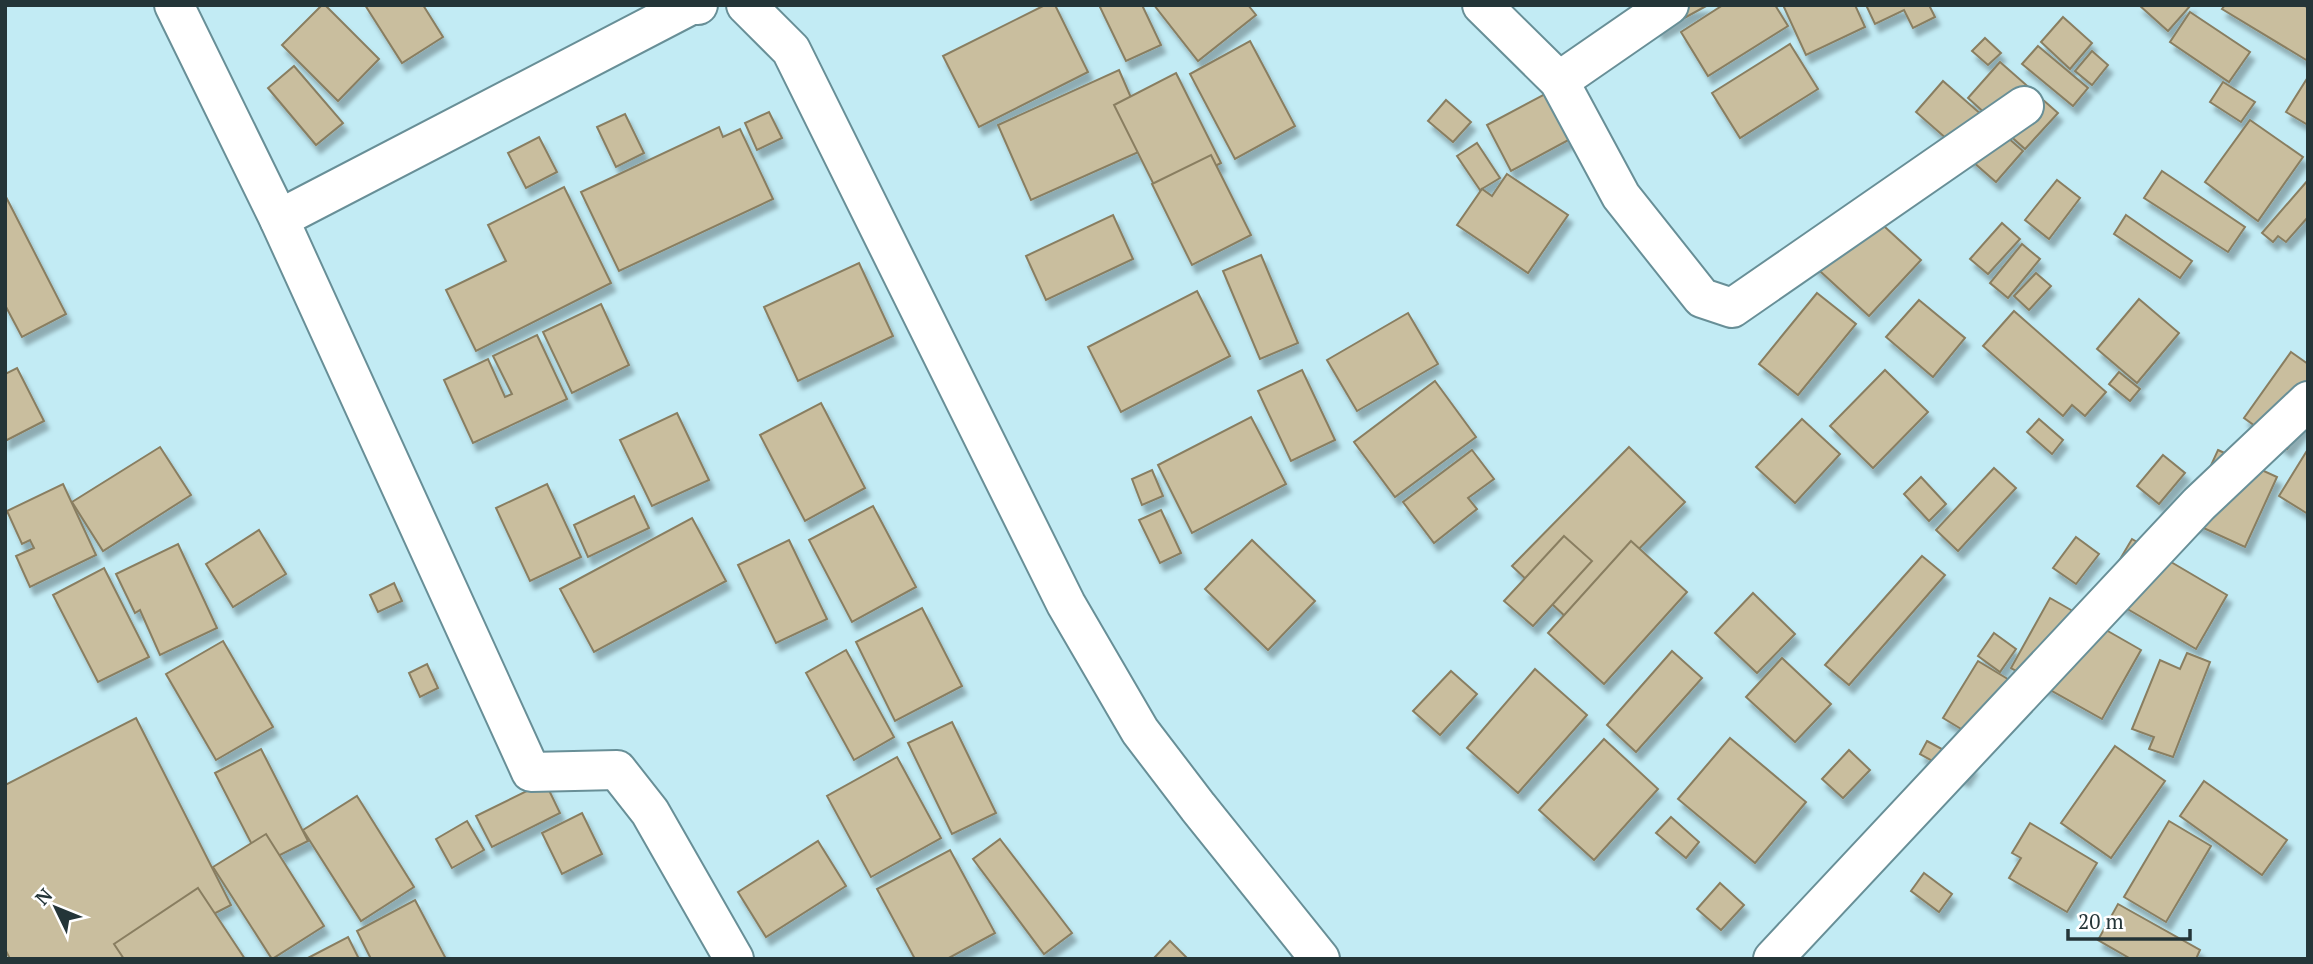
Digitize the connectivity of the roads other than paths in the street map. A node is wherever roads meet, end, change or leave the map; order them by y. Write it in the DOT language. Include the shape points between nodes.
graph roads {
  1 [pos="174,5"];
  2 [pos="698,5"];
  3 [pos="746,5"];
  4 [pos="1482,5"];
  5 [pos="1669,5"];
  6 [pos="1559,81"];
  7 [pos="2024,106"];
  8 [pos="279,219"];
  9 [pos="2308,401"];
  10 [pos="734,959"];
  11 [pos="1321,959"];
  12 [pos="1773,959"];
  1 -- 8 [label="street"];
  2 -- 8 [label="street"];
  3 -- 11 [label="street" via="792,50 1066,604 1140,731"];
  4 -- 6 [label="street"];
  5 -- 6 [label="street"];
  6 -- 7 [label="street" via="1620,196 1702,299 1732,308"];
  8 -- 10 [label="street" via="531,772 617,771 650,812"];
  9 -- 12 [label="street" via="2199,503"];
}
